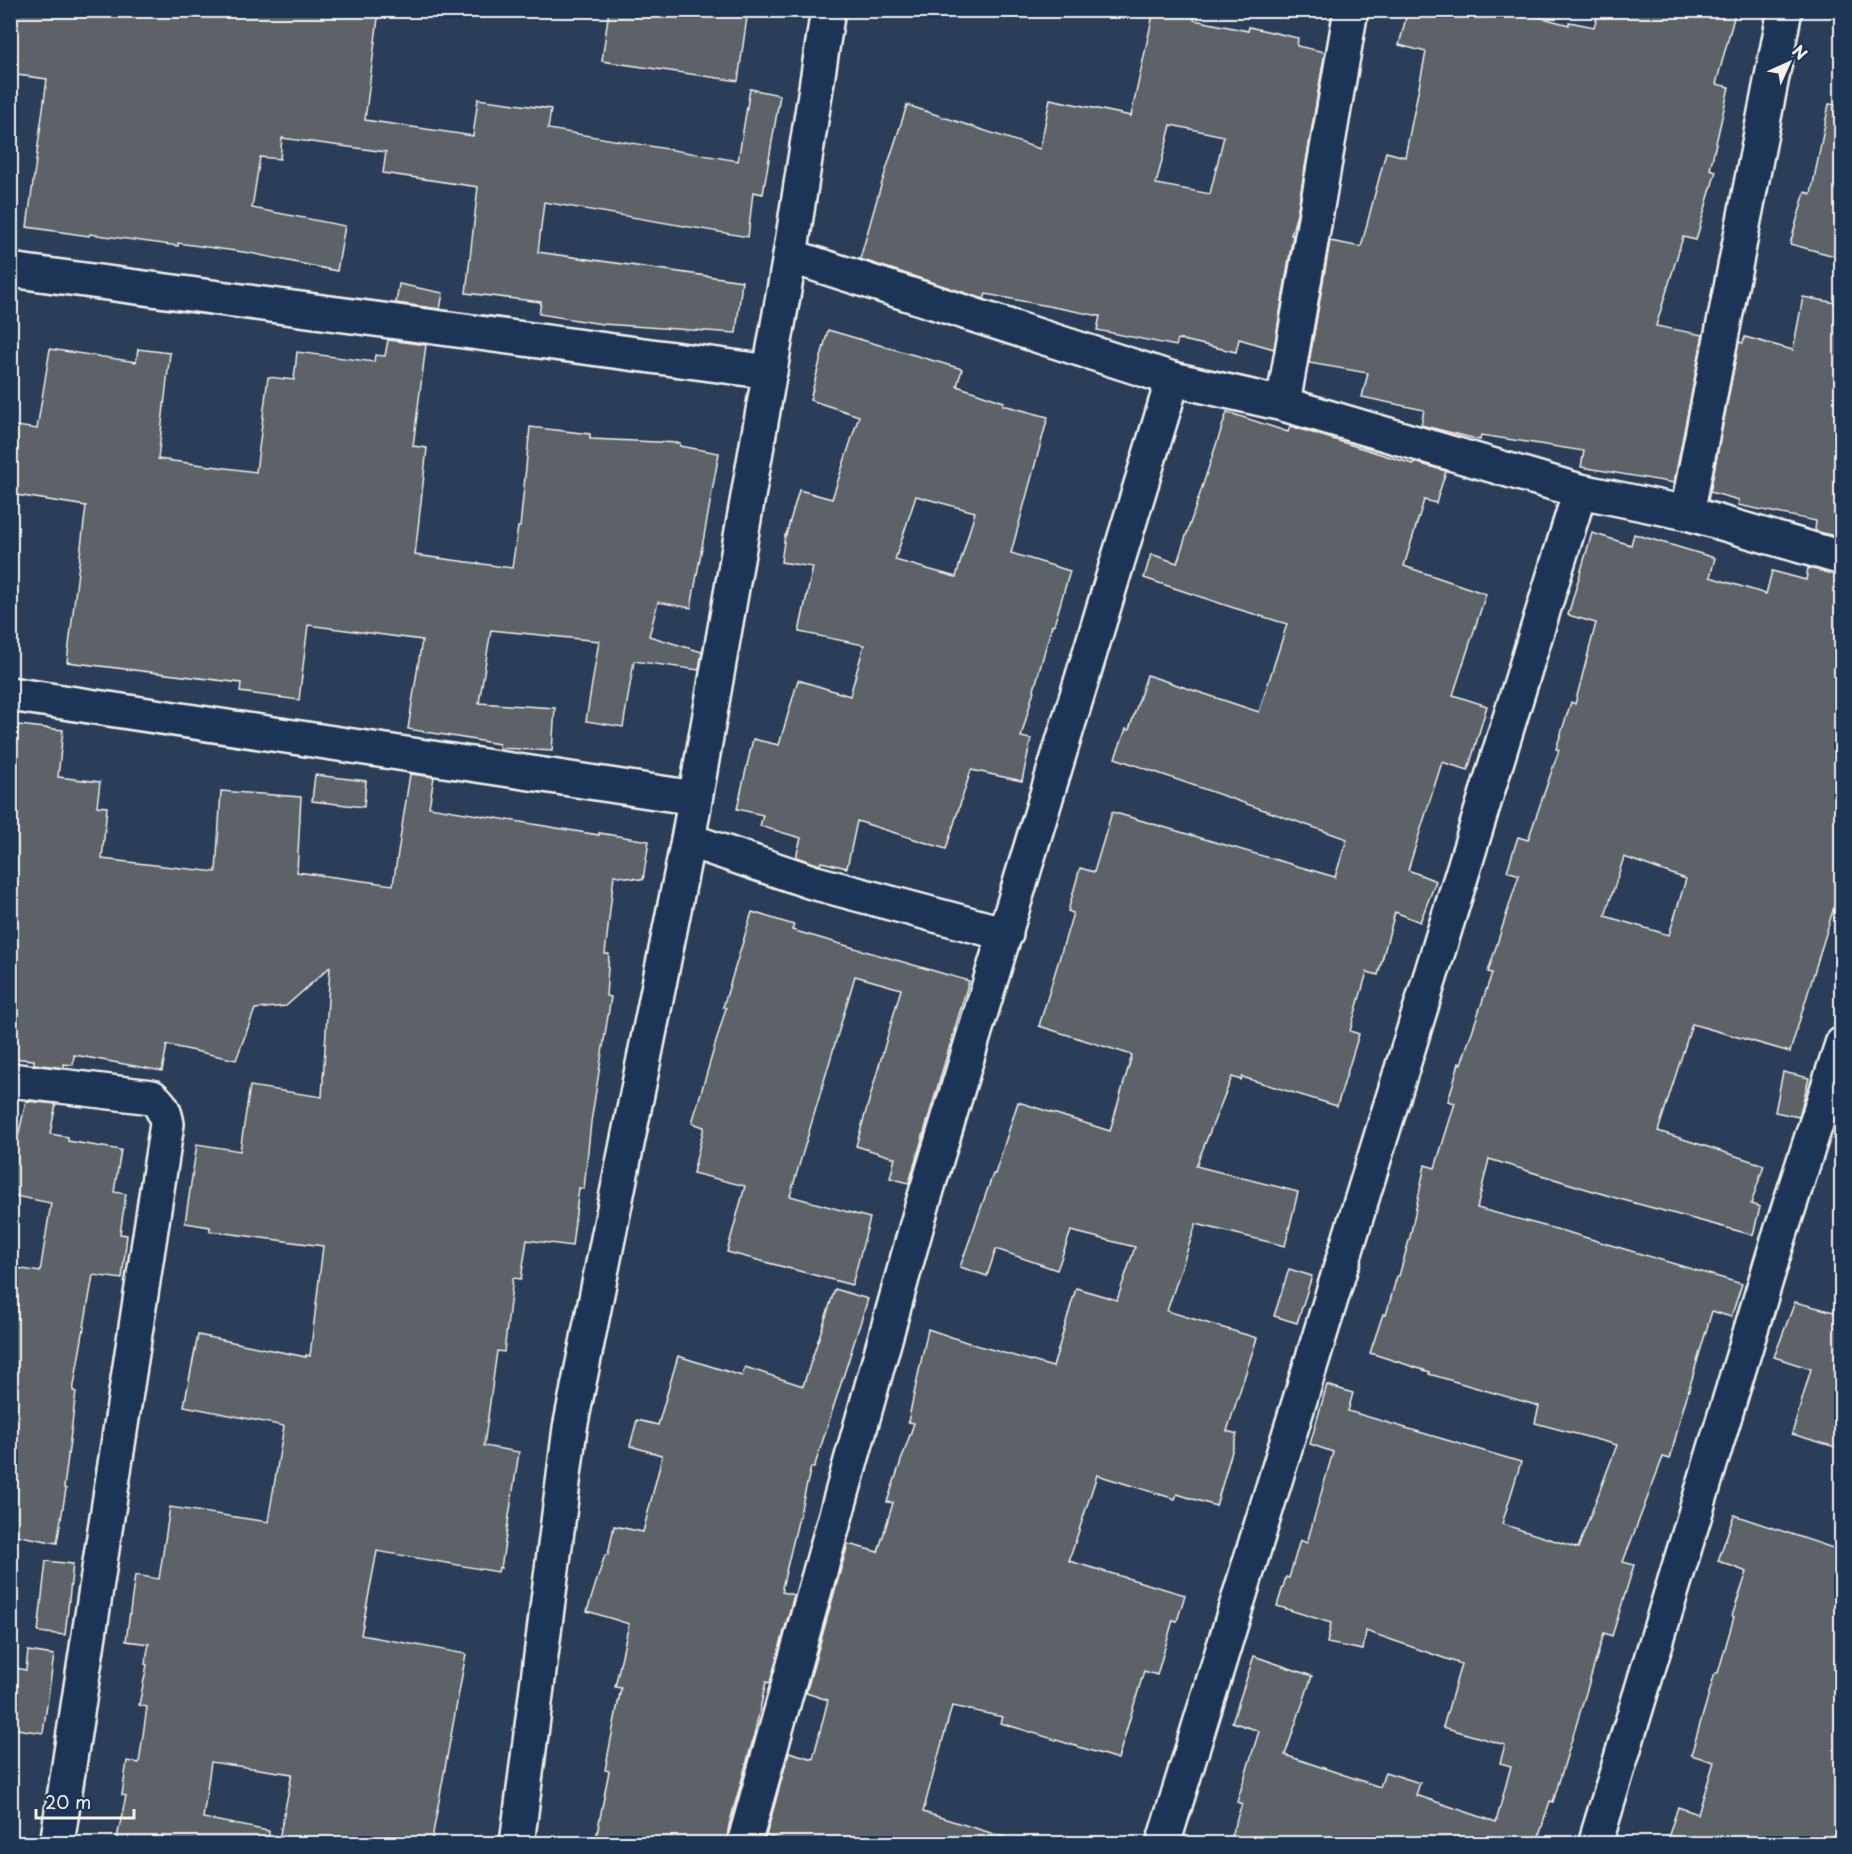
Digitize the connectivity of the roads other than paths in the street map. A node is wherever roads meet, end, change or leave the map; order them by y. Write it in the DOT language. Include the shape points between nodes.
graph roads {
  1 [pos="828,10"];
  2 [pos="1351,10"];
  3 [pos="1785,10"];
  4 [pos="790,256"];
  5 [pos="10,270"];
  6 [pos="770,372"];
  7 [pos="1173,379"];
  8 [pos="1283,404"];
  9 [pos="1580,491"];
  10 [pos="1687,513"];
  11 [pos="1842,558"];
  12 [pos="10,694"];
  13 [pos="695,798"];
  14 [pos="688,840"];
  15 [pos="1005,934"];
  16 [pos="1842,1044"];
  17 [pos="10,1080"];
  18 [pos="57,1844"];
  19 [pos="517,1844"];
  20 [pos="744,1844"];
  21 [pos="1163,1844"];
  22 [pos="1595,1844"];
  1 -- 4 [label="street"];
  2 -- 8 [label="street"];
  3 -- 10 [label="street"];
  4 -- 6 [label="street"];
  4 -- 7 [label="street"];
  5 -- 6 [label="street"];
  6 -- 13 [label="street"];
  7 -- 8 [label="street"];
  7 -- 15 [label="street"];
  8 -- 9 [label="street"];
  9 -- 10 [label="street"];
  9 -- 21 [label="street"];
  10 -- 11 [label="street"];
  12 -- 13 [label="street"];
  13 -- 14 [label="street"];
  14 -- 15 [label="street" via="812,882"];
  14 -- 19 [label="street" via="570,1428"];
  15 -- 20 [label="street" via="923,1203"];
  16 -- 22 [label="street"];
  17 -- 18 [label="street" via="152,1097 160,1103 167,1124"];
}
